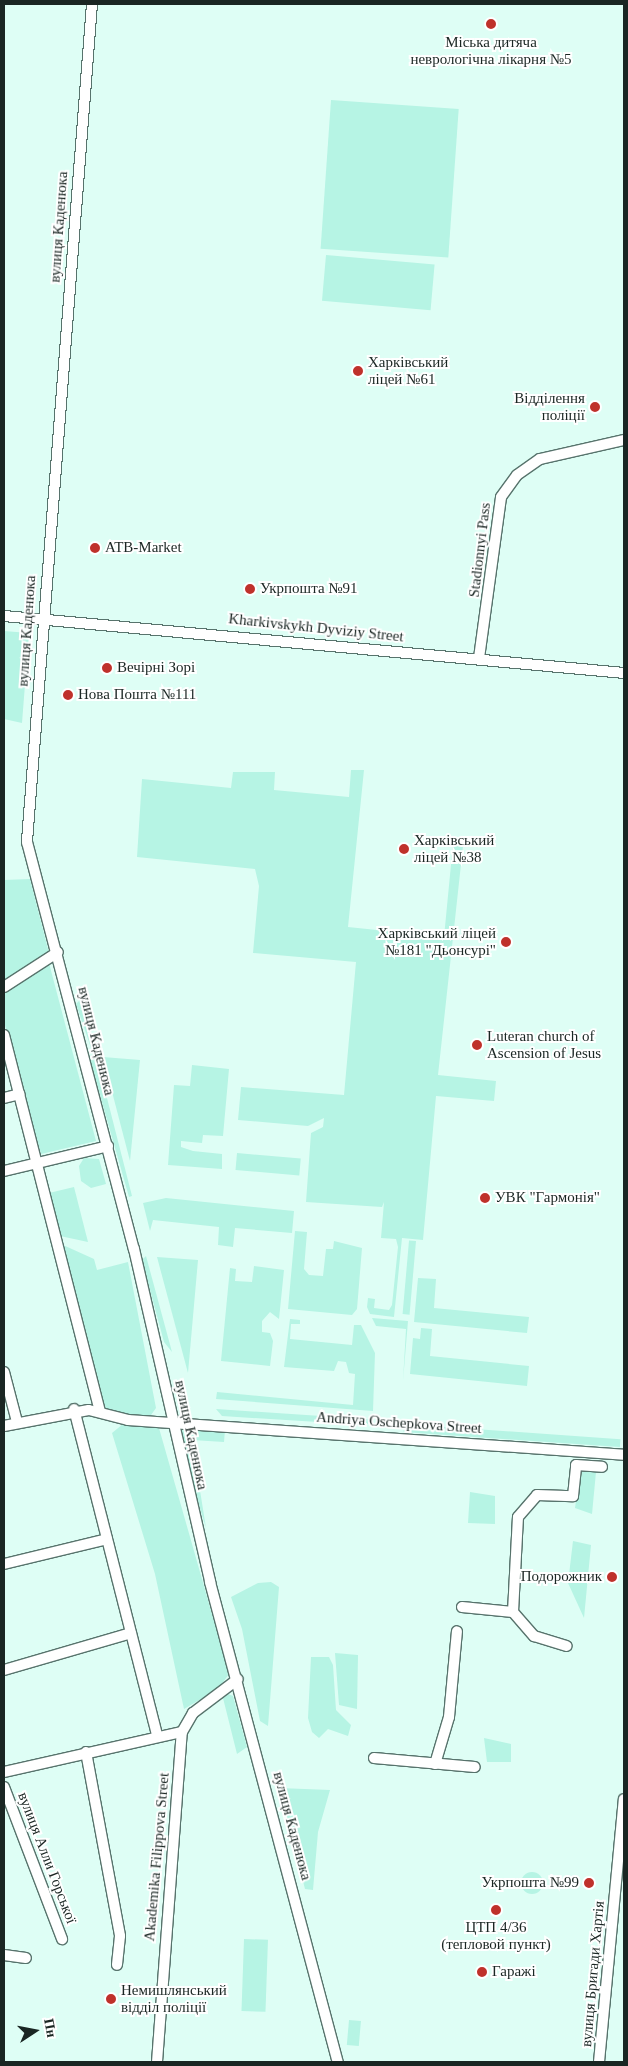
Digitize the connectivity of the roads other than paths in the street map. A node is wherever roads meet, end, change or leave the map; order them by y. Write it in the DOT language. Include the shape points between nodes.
graph roads {
  1 [pos="92,4"];
  2 [pos="624,440"];
  3 [pos="4,616"];
  4 [pos="43,619"];
  5 [pos="479,658"];
  6 [pos="624,673"];
  7 [pos="58,952"];
  8 [pos="4,987"];
  9 [pos="4,1035"];
  10 [pos="20,1094"];
  11 [pos="4,1098"];
  12 [pos="108,1146"];
  13 [pos="38,1160"];
  14 [pos="4,1170"];
  15 [pos="4,1372"];
  16 [pos="74,1410"];
  17 [pos="100,1412"];
  18 [pos="172,1421"];
  19 [pos="17,1422"];
  20 [pos="4,1426"];
  21 [pos="624,1455"];
  22 [pos="602,1468"];
  23 [pos="107,1539"];
  24 [pos="4,1564"];
  25 [pos="462,1608"];
  26 [pos="513,1612"];
  27 [pos="456,1630"];
  28 [pos="131,1633"];
  29 [pos="566,1646"];
  30 [pos="4,1670"];
  31 [pos="238,1679"];
  32 [pos="182,1732"];
  33 [pos="157,1735"];
  34 [pos="86,1752"];
  35 [pos="374,1758"];
  36 [pos="435,1764"];
  37 [pos="475,1767"];
  38 [pos="4,1772"];
  39 [pos="4,1787"];
  40 [pos="624,1799"];
  41 [pos="62,1939"];
  42 [pos="4,1955"];
  43 [pos="26,1958"];
  44 [pos="117,1965"];
  45 [pos="157,2062"];
  46 [pos="338,2062"];
  47 [pos="599,2062"];
  1 -- 4 [label="street, вулиця Каденюка"];
  2 -- 5 [label="street, Stadionnyi Pass" via="540,459 517,475 501,498"];
  3 -- 4 [label="street, Kharkivskykh Dyviziy Street"];
  4 -- 5 [label="street, Kharkivskykh Dyviziy Street"];
  4 -- 7 [label="street, вулиця Каденюка" via="27,842"];
  5 -- 6 [label="street, Kharkivskykh Dyviziy Street"];
  7 -- 8 [label="street"];
  7 -- 12 [label="street, вулиця Каденюка"];
  9 -- 10 [label="street"];
  10 -- 11 [label="street"];
  10 -- 13 [label="street"];
  12 -- 13 [label="street"];
  12 -- 18 [label="street, вулиця Каденюка"];
  13 -- 14 [label="street"];
  13 -- 17 [label="street"];
  15 -- 19 [label="street"];
  16 -- 17 [label="street, Andriya Oschepkova Street"];
  16 -- 19 [label="street, Andriya Oschepkova Street"];
  16 -- 23 [label="street"];
  17 -- 18 [label="street, Andriya Oschepkova Street" via="128,1420"];
  18 -- 21 [label="street, Andriya Oschepkova Street"];
  18 -- 31 [label="street, вулиця Каденюка"];
  19 -- 20 [label="street, Andriya Oschepkova Street"];
  22 -- 26 [label="street" via="576,1465 573,1496 537,1494 518,1517"];
  23 -- 24 [label="street"];
  23 -- 28 [label="street"];
  25 -- 26 [label="street"];
  26 -- 29 [label="street" via="534,1636"];
  27 -- 36 [label="street" via="449,1717"];
  28 -- 30 [label="street"];
  28 -- 33 [label="street"];
  31 -- 32 [label="street, Akademika Filippova Street" via="193,1713"];
  31 -- 46 [label="street, вулиця Каденюка"];
  32 -- 33 [label="street"];
  32 -- 45 [label="street, Akademika Filippova Street"];
  33 -- 34 [label="street"];
  34 -- 38 [label="street"];
  34 -- 44 [label="street" via="120,1936"];
  35 -- 36 [label="street"];
  36 -- 37 [label="street"];
  39 -- 41 [label="street, вулиця Алли Горської"];
  40 -- 47 [label="street, вулиця Бригади Хартія"];
  42 -- 43 [label="street"];
}
